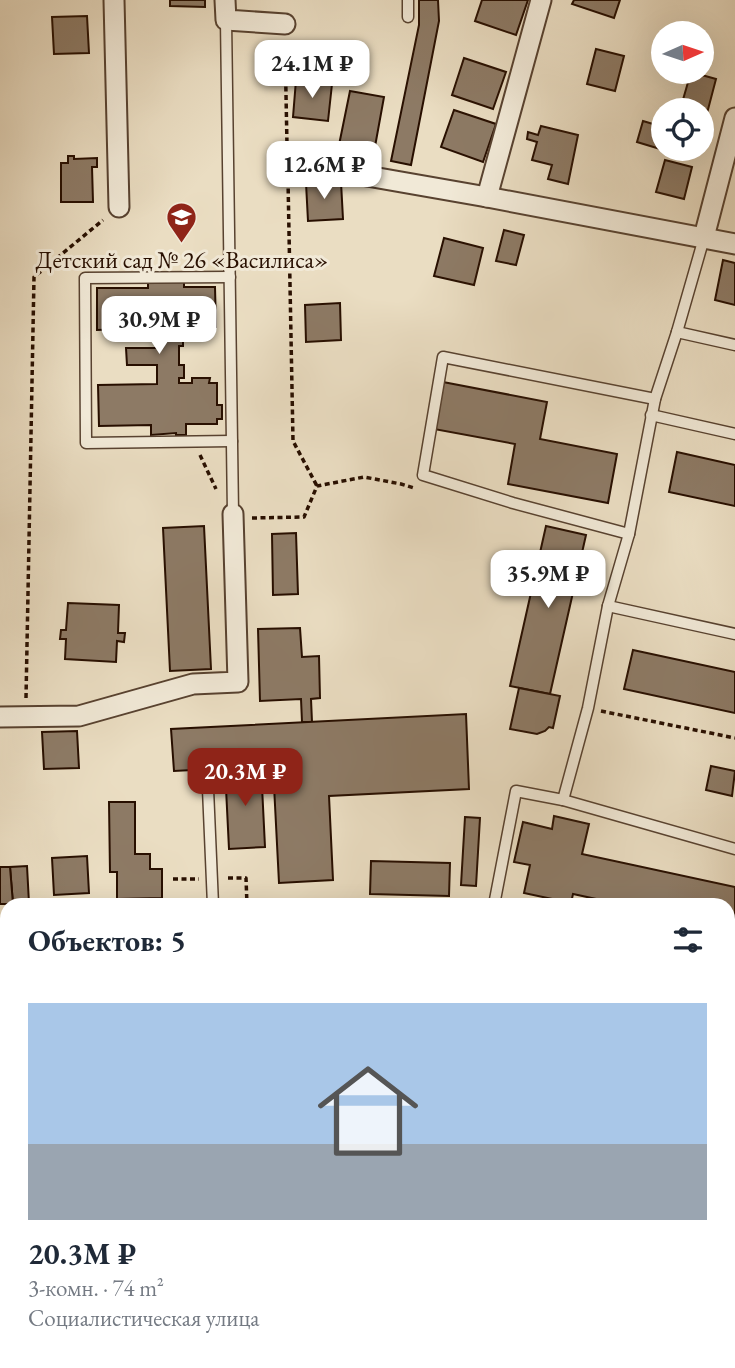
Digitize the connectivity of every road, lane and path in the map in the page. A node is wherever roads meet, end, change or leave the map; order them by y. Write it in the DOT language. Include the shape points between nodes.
graph roads {
  1 [pos="114,0"];
  2 [pos="225,0"];
  3 [pos="408,0"];
  4 [pos="541,0"];
  5 [pos="408,17"];
  6 [pos="226,20"];
  7 [pos="285,24"];
  8 [pos="735,118"];
  9 [pos="287,162"];
  10 [pos="487,197"];
  11 [pos="119,206"];
  12 [pos="704,237"];
  13 [pos="735,244"];
  14 [pos="230,277"];
  15 [pos="677,332"];
  16 [pos="735,345"];
  17 [pos="655,399"];
  18 [pos="651,415"];
  19 [pos="735,434"];
  20 [pos="194,441"];
  21 [pos="232,441"];
  22 [pos="423,475"];
  23 [pos="317,486"];
  24 [pos="233,516"];
  25 [pos="629,534"];
  26 [pos="608,606"];
  27 [pos="735,634"];
  28 [pos="588,708"];
  29 [pos="0,718"];
  30 [pos="26,718"];
  31 [pos="735,738"];
  32 [pos="208,789"];
  33 [pos="563,800"];
  34 [pos="735,849"];
  35 [pos="213,898"];
  36 [pos="495,898"];
  1 -- 11 [label="street"];
  2 -- 6 [label="street"];
  3 -- 5 [label="lane"];
  4 -- 10 [label="street"];
  6 -- 7 [label="street"];
  6 -- 14 [label="lane"];
  7 -- 9 [label="path"];
  8 -- 12 [label="street"];
  9 -- 10 [label="street"];
  9 -- 23 [label="path" via="293,441"];
  10 -- 12 [label="street"];
  11 -- 30 [label="path" via="34,277"];
  12 -- 13 [label="street"];
  12 -- 15 [label="lane"];
  14 -- 20 [label="lane" via="85,278 86,443"];
  14 -- 21 [label="lane"];
  15 -- 16 [label="lane"];
  15 -- 17 [label="lane"];
  17 -- 18 [label="lane"];
  17 -- 22 [label="lane" via="443,357"];
  18 -- 19 [label="lane"];
  18 -- 25 [label="lane"];
  20 -- 21 [label="lane"];
  20 -- 24 [label="path" via="228,514"];
  21 -- 24 [label="lane"];
  22 -- 23 [label="path" via="421,490 364,477"];
  22 -- 25 [label="lane"];
  23 -- 24 [label="path" via="304,517"];
  24 -- 30 [label="street" via="238,682 193,684 79,716"];
  25 -- 26 [label="lane"];
  26 -- 27 [label="lane"];
  26 -- 28 [label="lane"];
  28 -- 31 [label="path"];
  28 -- 33 [label="lane"];
  29 -- 30 [label="street"];
  32 -- 35 [label="lane"];
  33 -- 34 [label="lane"];
  33 -- 36 [label="lane" via="516,791"];
}
